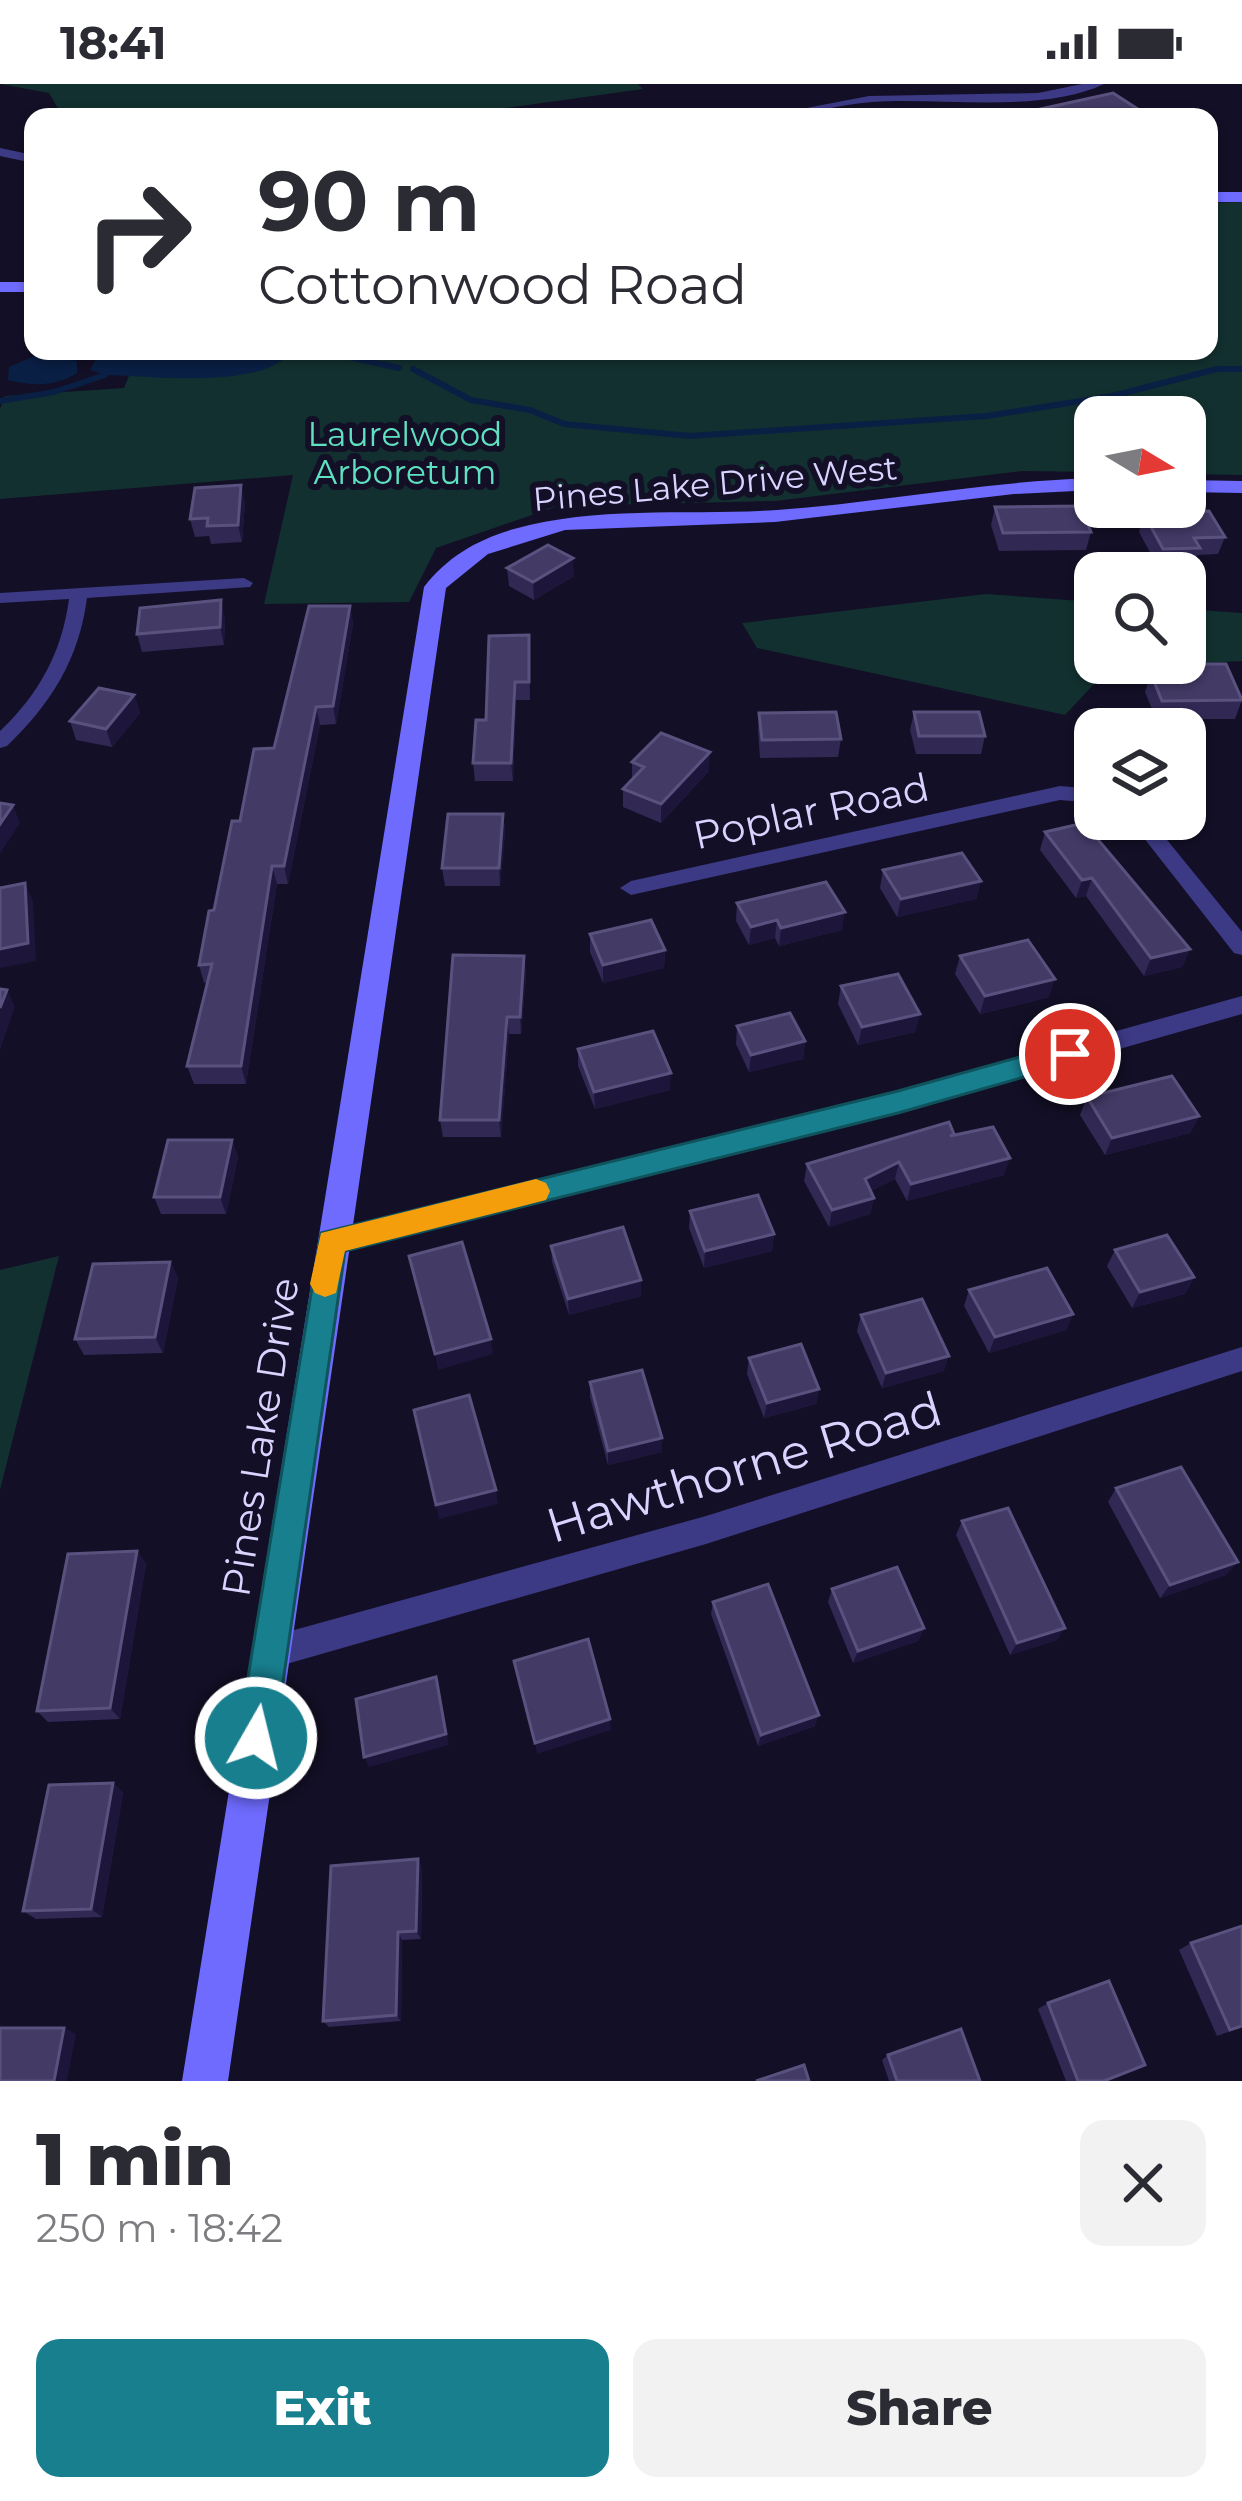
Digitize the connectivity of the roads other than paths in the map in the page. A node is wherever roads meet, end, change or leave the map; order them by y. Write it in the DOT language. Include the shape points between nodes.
graph roads {
  1 [pos="1099,84"];
  2 [pos="825,93"];
  3 [pos="837,103"];
  4 [pos="812,108"];
  5 [pos="1074,484"];
  6 [pos="1206,486"];
  7 [pos="1242,487"];
  8 [pos="244,583"];
  9 [pos="79,593"];
  10 [pos="0,598"];
  11 [pos="0,742"];
  12 [pos="1074,794"];
  13 [pos="400,806"];
  14 [pos="1156,840"];
  15 [pos="631,888"];
  16 [pos="1242,947"];
  17 [pos="1242,1005"];
  18 [pos="332,1242"];
  19 [pos="1242,1359"];
  20 [pos="269,1653"];
  21 [pos="205,2081"];
  1 -- 3 [label="street" via="1038,96"];
  2 -- 3 [label="street"];
  3 -- 4 [label="street"];
  5 -- 13 [label="street, Pines Lake Drive West" via="769,517 576,522 486,546 435,587"];
  6 -- 7 [label="street"];
  8 -- 9 [label="street"];
  9 -- 10 [label="street"];
  9 -- 11 [label="street" via="62,668"];
  12 -- 15 [label="street, Poplar Road"];
  13 -- 18 [label="street, Pines Lake Drive"];
  14 -- 16 [label="street"];
  17 -- 18 [label="street" via="898,1102"];
  18 -- 20 [label="street, Pines Lake Drive"];
  19 -- 20 [label="street, Hawthorne Road" via="706,1530"];
  20 -- 21 [label="street, Pines Lake Drive"];
}
